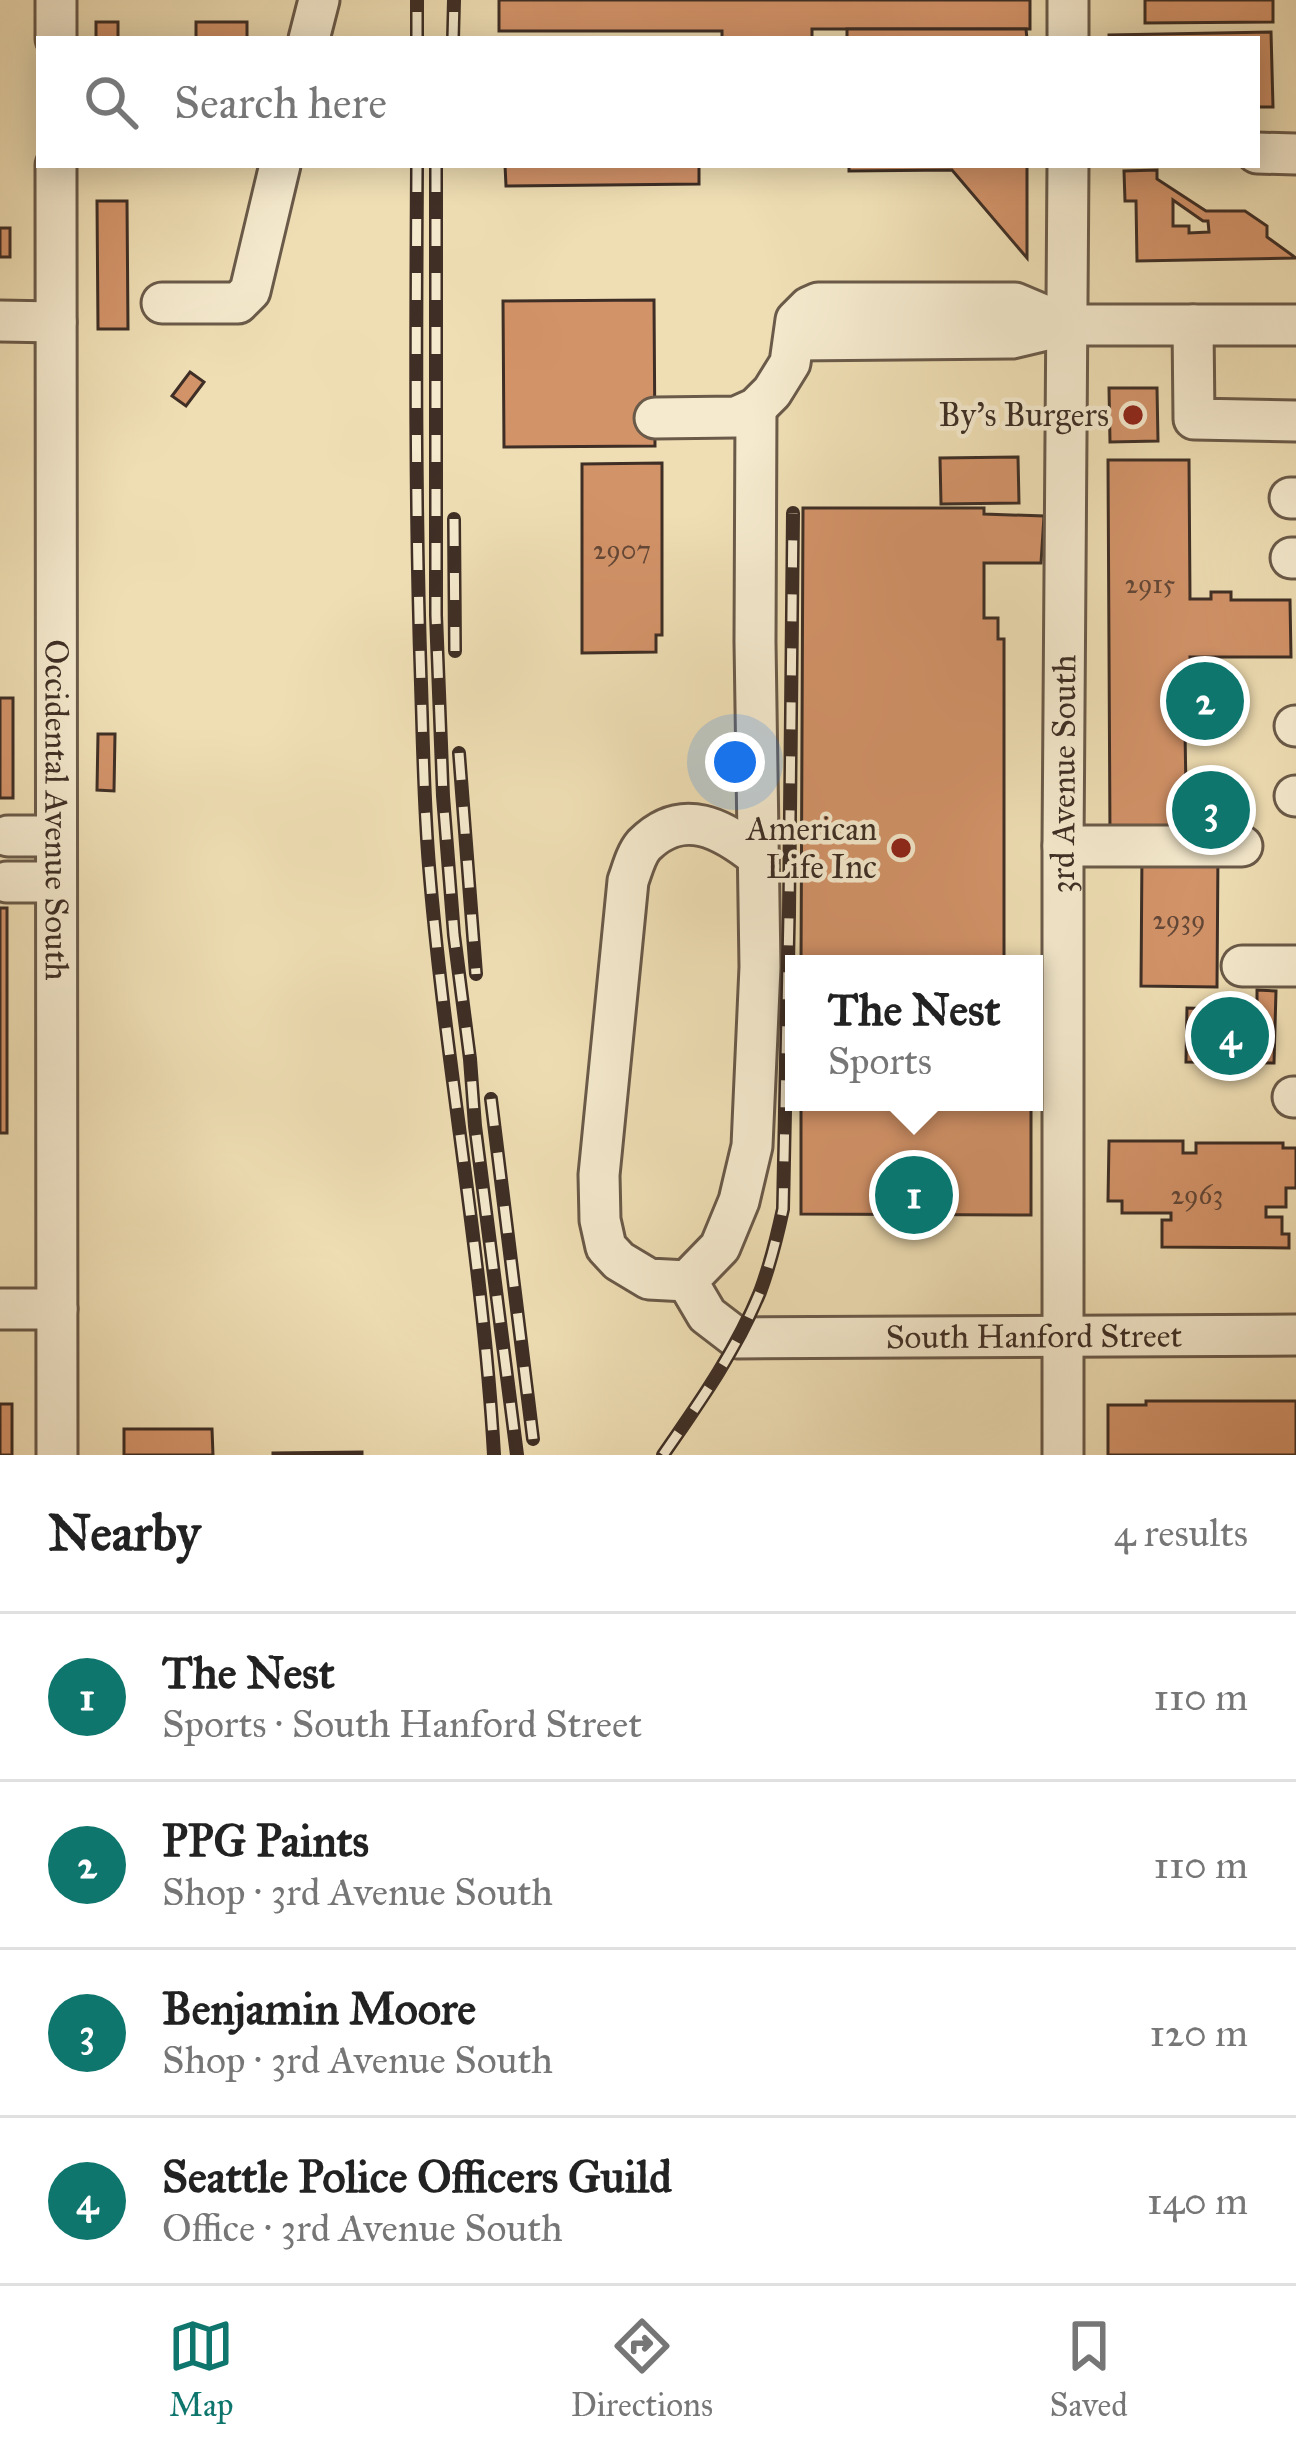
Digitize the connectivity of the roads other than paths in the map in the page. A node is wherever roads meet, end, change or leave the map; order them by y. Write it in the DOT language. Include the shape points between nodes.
graph roads {
  1 [pos="56,0"];
  2 [pos="319,0"];
  3 [pos="1068,0"];
  4 [pos="56,36"];
  5 [pos="310,36"];
  6 [pos="1068,36"];
  7 [pos="1260,153"];
  8 [pos="1296,154"];
  9 [pos="56,168"];
  10 [pos="279,168"];
  11 [pos="1068,168"];
  12 [pos="162,304"];
  13 [pos="0,322"];
  14 [pos="1067,325"];
  15 [pos="1192,325"];
  16 [pos="1296,325"];
  17 [pos="794,340"];
  18 [pos="66,344"];
  19 [pos="756,408"];
  20 [pos="655,418"];
  21 [pos="1296,421"];
  22 [pos="8,836"];
  23 [pos="56,836"];
  24 [pos="1063,846"];
  25 [pos="1242,846"];
  26 [pos="758,857"];
  27 [pos="7,882"];
  28 [pos="56,882"];
  29 [pos="1242,966"];
  30 [pos="1296,966"];
  31 [pos="687,1281"];
  32 [pos="0,1309"];
  33 [pos="57,1309"];
  34 [pos="1296,1335"];
  35 [pos="1062,1336"];
  36 [pos="57,1455"];
  37 [pos="1063,1455"];
  1 -- 4 [label="street"];
  2 -- 5 [label="street"];
  3 -- 6 [label="street"];
  7 -- 8 [label="street"];
  9 -- 18 [label="street, Occidental Avenue South"];
  10 -- 12 [label="street" via="250,291 238,302"];
  11 -- 14 [label="street, 3rd Avenue South"];
  13 -- 18 [label="street"];
  14 -- 15 [label="street"];
  14 -- 17 [label="street" via="1012,338"];
  14 -- 17 [label="street" via="1015,303 818,303 796,320"];
  14 -- 24 [label="street, 3rd Avenue South"];
  15 -- 16 [label="street"];
  15 -- 21 [label="street" via="1194,419"];
  17 -- 19 [label="street" via="790,363"];
  18 -- 23 [label="street, Occidental Avenue South"];
  19 -- 20 [label="street" via="736,417"];
  19 -- 26 [label="street"];
  22 -- 23 [label="street"];
  23 -- 28 [label="street, Occidental Avenue South"];
  24 -- 25 [label="street"];
  24 -- 35 [label="street, 3rd Avenue South" via="1076,1010"];
  26 -- 31 [label="street" via="752,1146 720,1247"];
  26 -- 31 [label="street" via="702,824 670,827 641,848 628,881 600,1220 619,1261 649,1279"];
  27 -- 28 [label="street"];
  28 -- 33 [label="street, Occidental Avenue South"];
  29 -- 30 [label="street"];
  31 -- 35 [label="street, South Hanford Street" via="707,1315 737,1338"];
  32 -- 33 [label="street"];
  33 -- 36 [label="street, Occidental Avenue South"];
  34 -- 35 [label="street, South Hanford Street"];
  35 -- 37 [label="street, 3rd Avenue South"];
}
